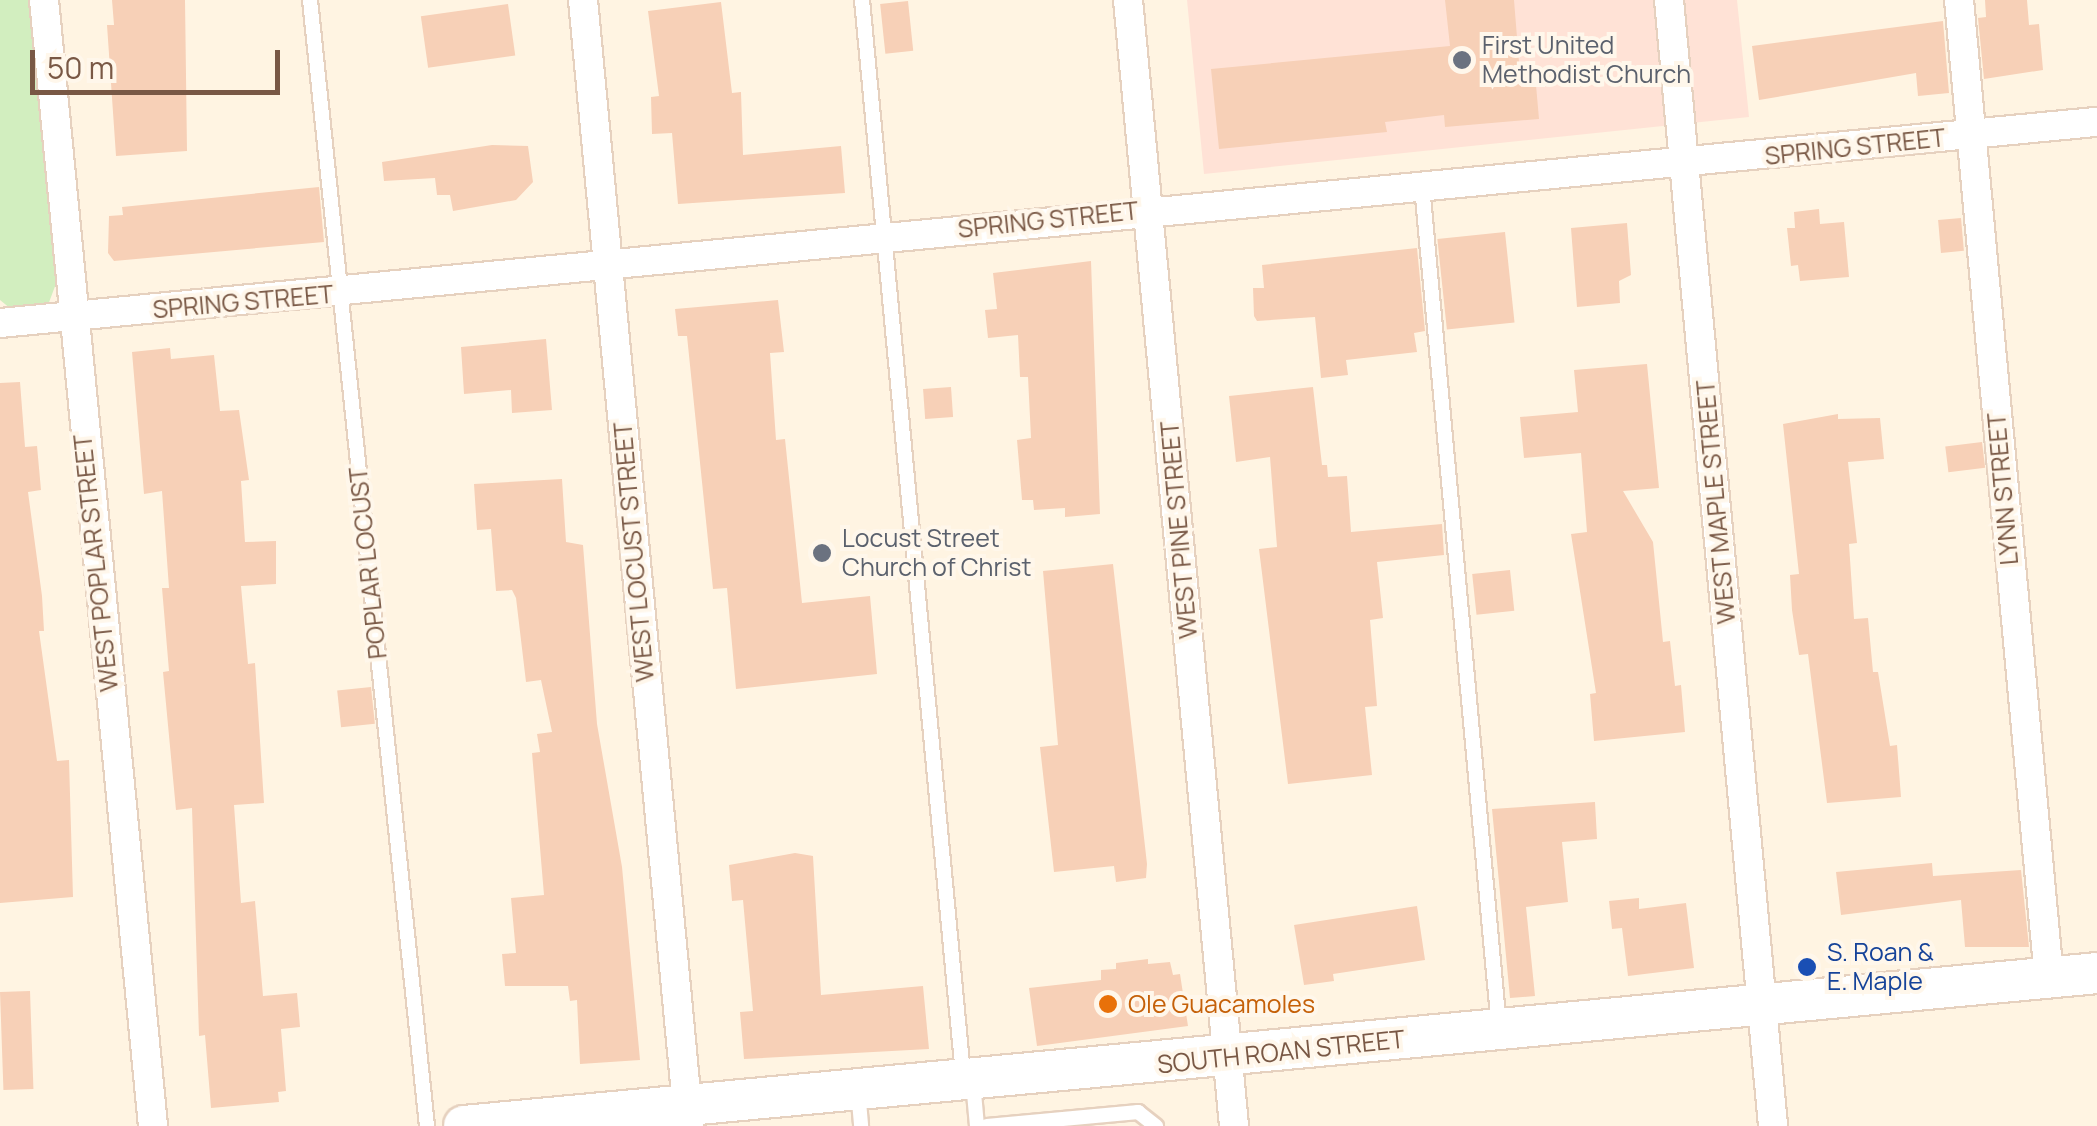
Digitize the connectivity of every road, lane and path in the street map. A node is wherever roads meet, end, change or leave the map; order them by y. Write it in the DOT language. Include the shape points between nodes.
graph roads {
  1 [pos="44,0"];
  2 [pos="310,0"];
  3 [pos="583,0"];
  4 [pos="862,0"];
  5 [pos="1128,0"];
  6 [pos="1668,0"];
  7 [pos="1959,0"];
  8 [pos="2097,122"];
  9 [pos="1970,135"];
  10 [pos="1684,163"];
  11 [pos="1422,186"];
  12 [pos="1150,209"];
  13 [pos="881,238"];
  14 [pos="608,267"];
  15 [pos="340,294"];
  16 [pos="71,318"];
  17 [pos="0,324"];
  18 [pos="2097,973"];
  19 [pos="2049,978"];
  20 [pos="1763,1004"];
  21 [pos="1499,1028"];
  22 [pos="1226,1060"];
  23 [pos="968,1081"];
  24 [pos="860,1108"];
  25 [pos="687,1115"];
  26 [pos="153,1126"];
  27 [pos="426,1126"];
  28 [pos="464,1126"];
  29 [pos="977,1126"];
  30 [pos="987,1126"];
  31 [pos="1156,1126"];
  32 [pos="1234,1126"];
  33 [pos="1773,1126"];
  1 -- 16 [label="street, WEST POPLAR STREET"];
  2 -- 15 [label="lane, POPLAR LOCUST"];
  3 -- 14 [label="street, WEST LOCUST STREET"];
  4 -- 13 [label="lane"];
  5 -- 12 [label="street, WEST PINE STREET"];
  6 -- 10 [label="street, WEST MAPLE STREET"];
  7 -- 9 [label="street, LYNN STREET"];
  8 -- 9 [label="street, SPRING STREET"];
  9 -- 10 [label="street, SPRING STREET"];
  9 -- 19 [label="street, LYNN STREET"];
  10 -- 11 [label="street, SPRING STREET"];
  10 -- 20 [label="street, WEST MAPLE STREET"];
  11 -- 12 [label="street, SPRING STREET"];
  11 -- 21 [label="lane"];
  12 -- 13 [label="street, SPRING STREET"];
  12 -- 22 [label="street, WEST PINE STREET"];
  13 -- 14 [label="street, SPRING STREET"];
  13 -- 23 [label="lane"];
  14 -- 15 [label="street, SPRING STREET"];
  14 -- 25 [label="street, WEST LOCUST STREET"];
  15 -- 16 [label="street, SPRING STREET"];
  15 -- 27 [label="lane, POPLAR LOCUST"];
  16 -- 17 [label="street, SPRING STREET"];
  16 -- 26 [label="street, WEST POPLAR STREET"];
  18 -- 19 [label="main road, SOUTH ROAN STREET"];
  19 -- 20 [label="main road, SOUTH ROAN STREET"];
  20 -- 21 [label="main road, SOUTH ROAN STREET"];
  20 -- 33 [label="street, WEST MAPLE STREET"];
  21 -- 22 [label="main road, SOUTH ROAN STREET"];
  22 -- 23 [label="main road, SOUTH ROAN STREET"];
  22 -- 32 [label="street, WEST PINE STREET"];
  23 -- 24 [label="main road, SOUTH ROAN STREET"];
  23 -- 29 [label="lane"];
  24 -- 25 [label="main road, SOUTH ROAN STREET"];
  25 -- 28 [label="main road, SOUTH ROAN STREET"];
  30 -- 31 [label="lane" via="1138,1112"];
}
